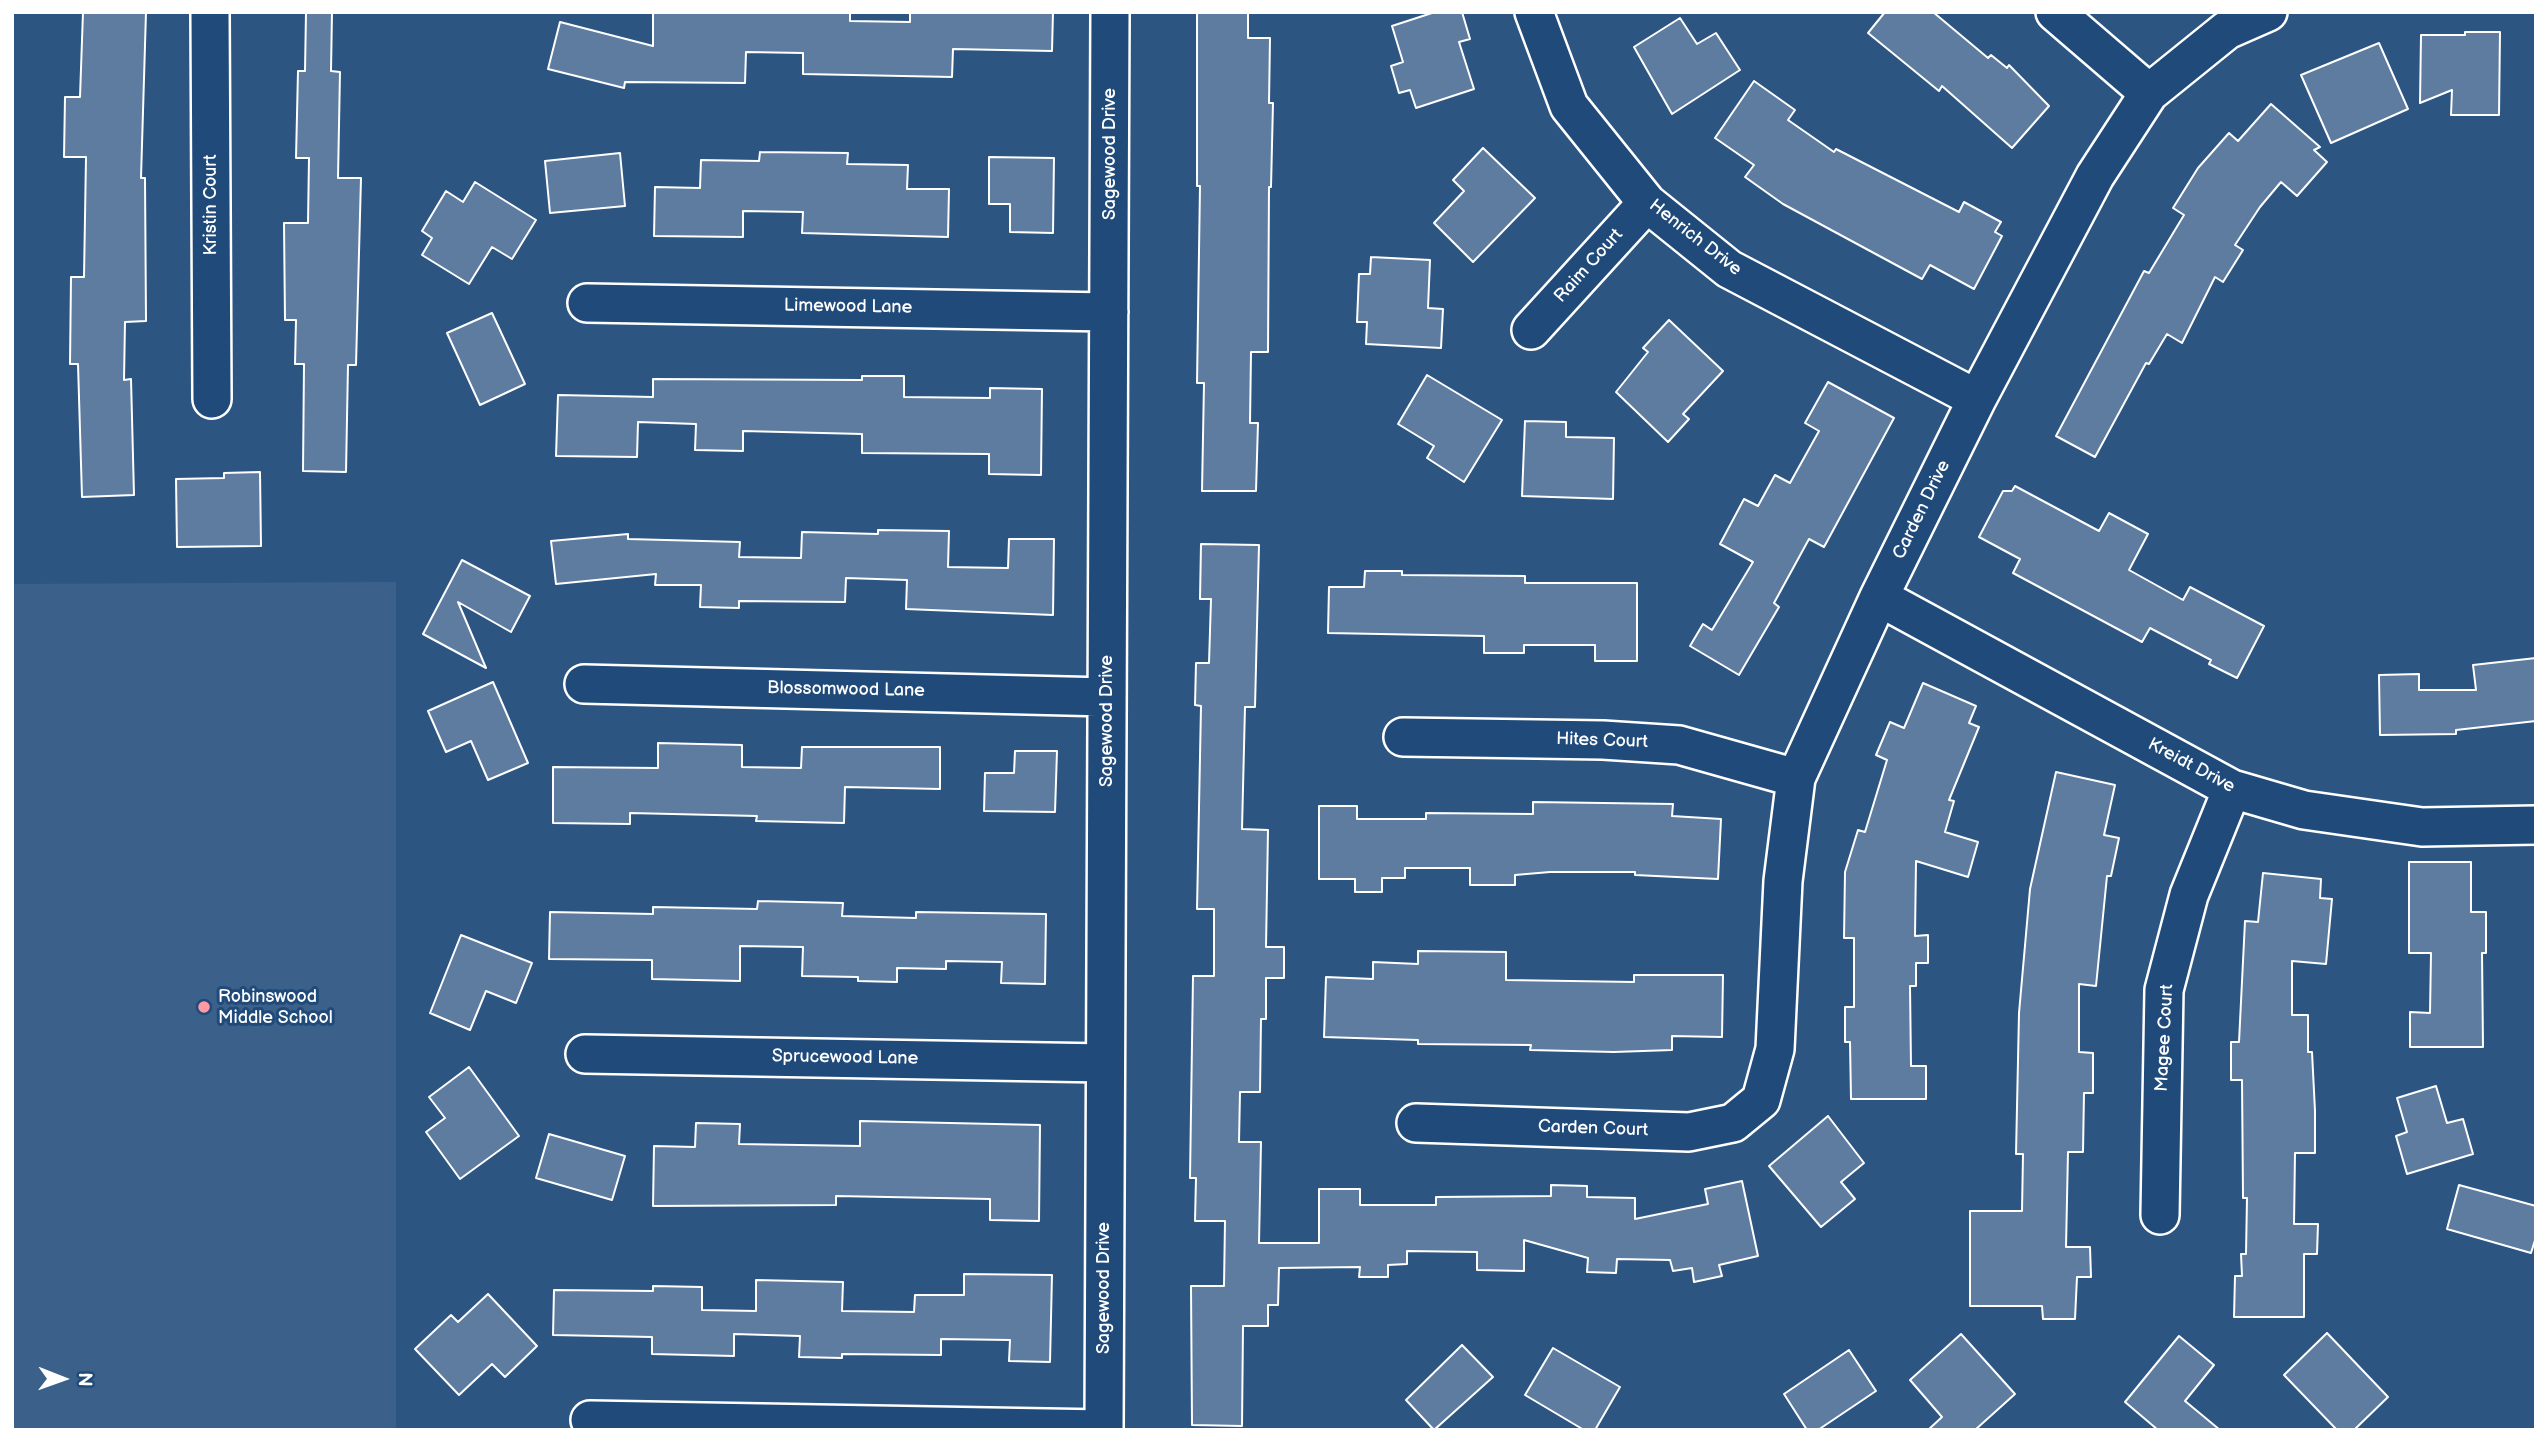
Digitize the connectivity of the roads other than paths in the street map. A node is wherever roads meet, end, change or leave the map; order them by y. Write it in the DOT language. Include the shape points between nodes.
graph roads {
  1 [pos="210,12"];
  2 [pos="1110,12"];
  3 [pos="1534,12"];
  4 [pos="2055,12"];
  5 [pos="2268,12"];
  6 [pos="2150,93"];
  7 [pos="1647,203"];
  8 [pos="587,303"];
  9 [pos="1109,312"];
  10 [pos="1531,330"];
  11 [pos="212,399"];
  12 [pos="1977,399"];
  13 [pos="1879,597"];
  14 [pos="584,684"];
  15 [pos="1107,697"];
  16 [pos="1403,737"];
  17 [pos="1796,778"];
  18 [pos="2232,789"];
  19 [pos="2536,825"];
  20 [pos="585,1054"];
  21 [pos="1105,1063"];
  22 [pos="1760,1100"];
  23 [pos="1416,1123"];
  24 [pos="2160,1215"];
  25 [pos="590,1420"];
  26 [pos="1104,1429"];
  1 -- 11 [label="street, Kristin Court"];
  2 -- 9 [label="street, Sagewood Drive"];
  3 -- 7 [label="street, Henrich Drive" via="1569,106"];
  4 -- 6 [label="street"];
  5 -- 6 [label="street, Carden Drive" via="2227,30"];
  6 -- 12 [label="street, Carden Drive" via="2095,176"];
  7 -- 10 [label="street, Raim Court"];
  7 -- 12 [label="street, Henrich Drive" via="1729,269"];
  8 -- 9 [label="street, Limewood Lane"];
  9 -- 15 [label="street, Sagewood Drive"];
  12 -- 13 [label="street, Carden Drive"];
  13 -- 17 [label="street, Carden Drive"];
  13 -- 18 [label="street, Kreidt Drive"];
  14 -- 15 [label="street, Blossomwood Lane"];
  15 -- 21 [label="street, Sagewood Drive"];
  16 -- 17 [label="street, Hites Court" via="1679,745"];
  17 -- 22 [label="street, Carden Drive" via="1783,881 1774,1049"];
  18 -- 19 [label="street, Kreidt Drive" via="2304,810 2421,827"];
  18 -- 24 [label="street, Magee Court" via="2189,895 2164,990"];
  20 -- 21 [label="street, Sprucewood Lane"];
  21 -- 26 [label="street, Sagewood Drive"];
  22 -- 23 [label="street, Carden Court" via="1733,1123 1689,1132"];
  25 -- 26 [label="street"];
}
